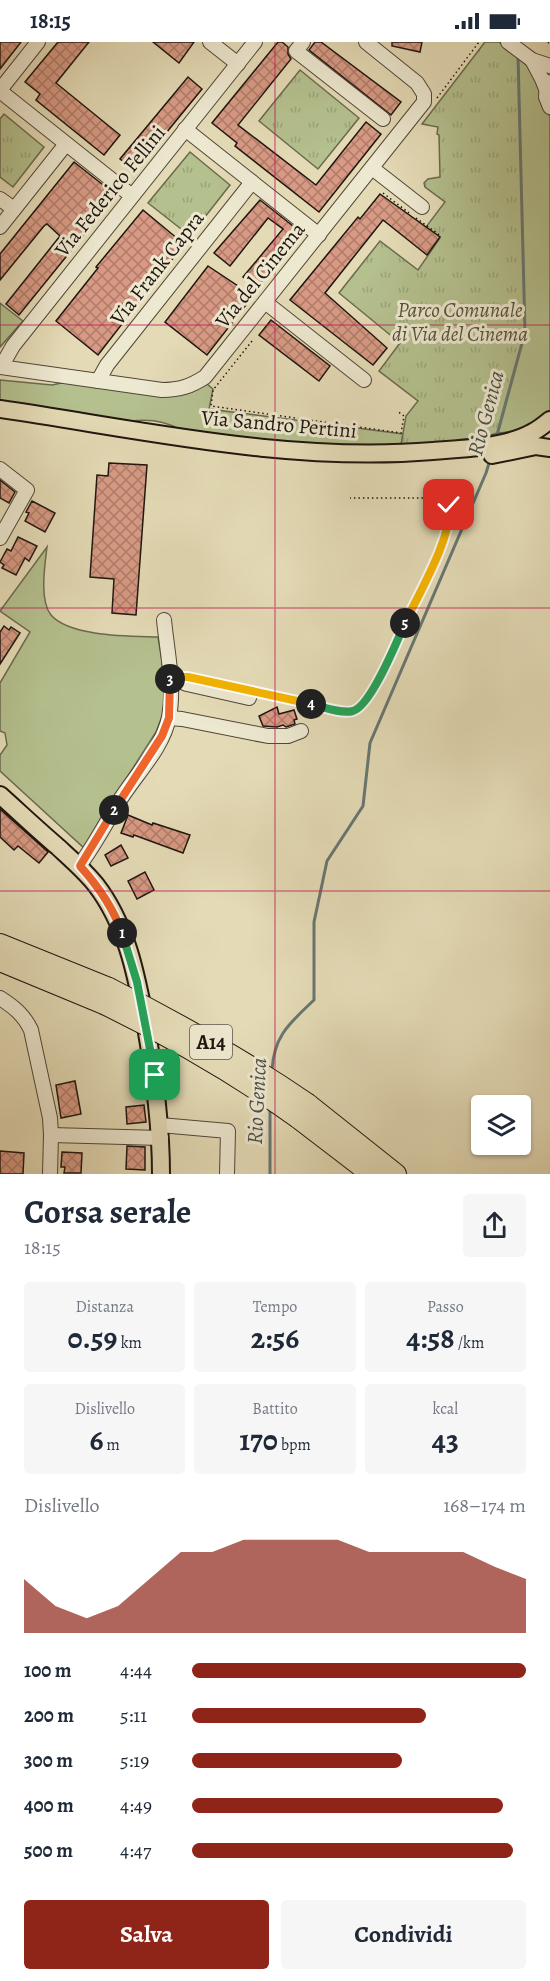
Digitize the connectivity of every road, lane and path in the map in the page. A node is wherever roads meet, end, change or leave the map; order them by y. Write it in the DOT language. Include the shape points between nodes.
graph roads {
  1 [pos="38,42"];
  2 [pos="212,42"];
  3 [pos="255,42"];
  4 [pos="303,42"];
  5 [pos="366,42"];
  6 [pos="479,42"];
  7 [pos="509,43"];
  8 [pos="532,60"];
  9 [pos="238,64"];
  10 [pos="550,66"];
  11 [pos="548,83"];
  12 [pos="0,91"];
  13 [pos="432,102"];
  14 [pos="550,107"];
  15 [pos="383,119"];
  16 [pos="185,129"];
  17 [pos="66,144"];
  18 [pos="372,168"];
  19 [pos="252,182"];
  20 [pos="132,196"];
  21 [pos="0,199"];
  22 [pos="422,207"];
  23 [pos="14,209"];
  24 [pos="0,227"];
  25 [pos="319,235"];
  26 [pos="265,302"];
  27 [pos="252,341"];
  28 [pos="0,367"];
  29 [pos="359,376"];
  30 [pos="98,381"];
  31 [pos="0,409"];
  32 [pos="397,411"];
  33 [pos="0,419"];
  34 [pos="550,420"];
  35 [pos="508,447"];
  36 [pos="550,448"];
  37 [pos="474,452"];
  38 [pos="0,469"];
  39 [pos="350,498"];
  40 [pos="0,538"];
  41 [pos="164,620"];
  42 [pos="170,677"];
  43 [pos="252,695"];
  44 [pos="169,718"];
  45 [pos="301,731"];
  46 [pos="0,795"];
  47 [pos="80,866"];
  48 [pos="0,944"];
  49 [pos="0,961"];
  50 [pos="107,996"];
  51 [pos="0,999"];
  52 [pos="303,1111"];
  53 [pos="161,1132"];
  54 [pos="51,1135"];
  55 [pos="50,1174"];
  56 [pos="161,1174"];
  57 [pos="226,1174"];
  58 [pos="371,1174"];
  59 [pos="396,1174"];
  1 -- 12 [label="street"];
  2 -- 9 [label="street"];
  3 -- 9 [label="street, Via Federico Fellini"];
  4 -- 15 [label="street" via="296,51"];
  5 -- 18 [label="street, Via del Cinema" via="417,82 424,94 420,108"];
  6 -- 13 [label="path"];
  7 -- 8 [label="street"];
  8 -- 10 [label="street"];
  8 -- 11 [label="street"];
  9 -- 16 [label="street, Via Federico Fellini"];
  11 -- 14 [label="street" via="546,97"];
  12 -- 17 [label="street"];
  16 -- 19 [label="street"];
  16 -- 20 [label="street, Via Federico Fellini"];
  17 -- 20 [label="street"];
  17 -- 23 [label="street"];
  18 -- 22 [label="street"];
  18 -- 25 [label="street, Via del Cinema"];
  19 -- 25 [label="street"];
  19 -- 30 [label="street, Via Frank Capra"];
  20 -- 28 [label="street, Via Federico Fellini"];
  21 -- 23 [label="street"];
  23 -- 24 [label="street"];
  25 -- 26 [label="street, Via del Cinema"];
  26 -- 29 [label="street"];
  26 -- 30 [label="street, Via del Cinema" via="206,377 191,386 162,390"];
  27 -- 32 [label="path" via="213,390 211,406 401,433 404,416"];
  28 -- 30 [label="street, Via del Cinema"];
  31 -- 37 [label="main road, Via Sandro Pertini" via="267,450 371,455"];
  33 -- 37 [label="main road, Via Sandro Pertini" via="308,464 404,464"];
  34 -- 35 [label="main road, Via Sandro Pertini"];
  35 -- 36 [label="main road, Via Sandro Pertini"];
  35 -- 37 [label="main road, Via Sandro Pertini"];
  38 -- 40 [label="street" via="27,490"];
  39 -- 43 [label="path" via="441,498 449,505 451,516 447,533 381,674 363,705 353,711"];
  41 -- 42 [label="street"];
  42 -- 43 [label="street" via="187,684"];
  42 -- 44 [label="street"];
  44 -- 45 [label="street" via="268,736"];
  44 -- 47 [label="street" via="151,755"];
  46 -- 47 [label="main road"];
  47 -- 53 [label="main road" via="108,902 130,954 155,1075"];
  48 -- 50 [label="highway, A14"];
  49 -- 50 [label="highway, A14"];
  50 -- 52 [label="highway, A14, bridge" via="171,1019 220,1047"];
  51 -- 54 [label="street" via="15,1008 31,1030"];
  52 -- 58 [label="highway, A14"];
  52 -- 59 [label="highway, A14" via="366,1148"];
  53 -- 54 [label="street"];
  53 -- 56 [label="main road"];
  53 -- 57 [label="street" via="228,1131"];
  54 -- 55 [label="street"];
}
